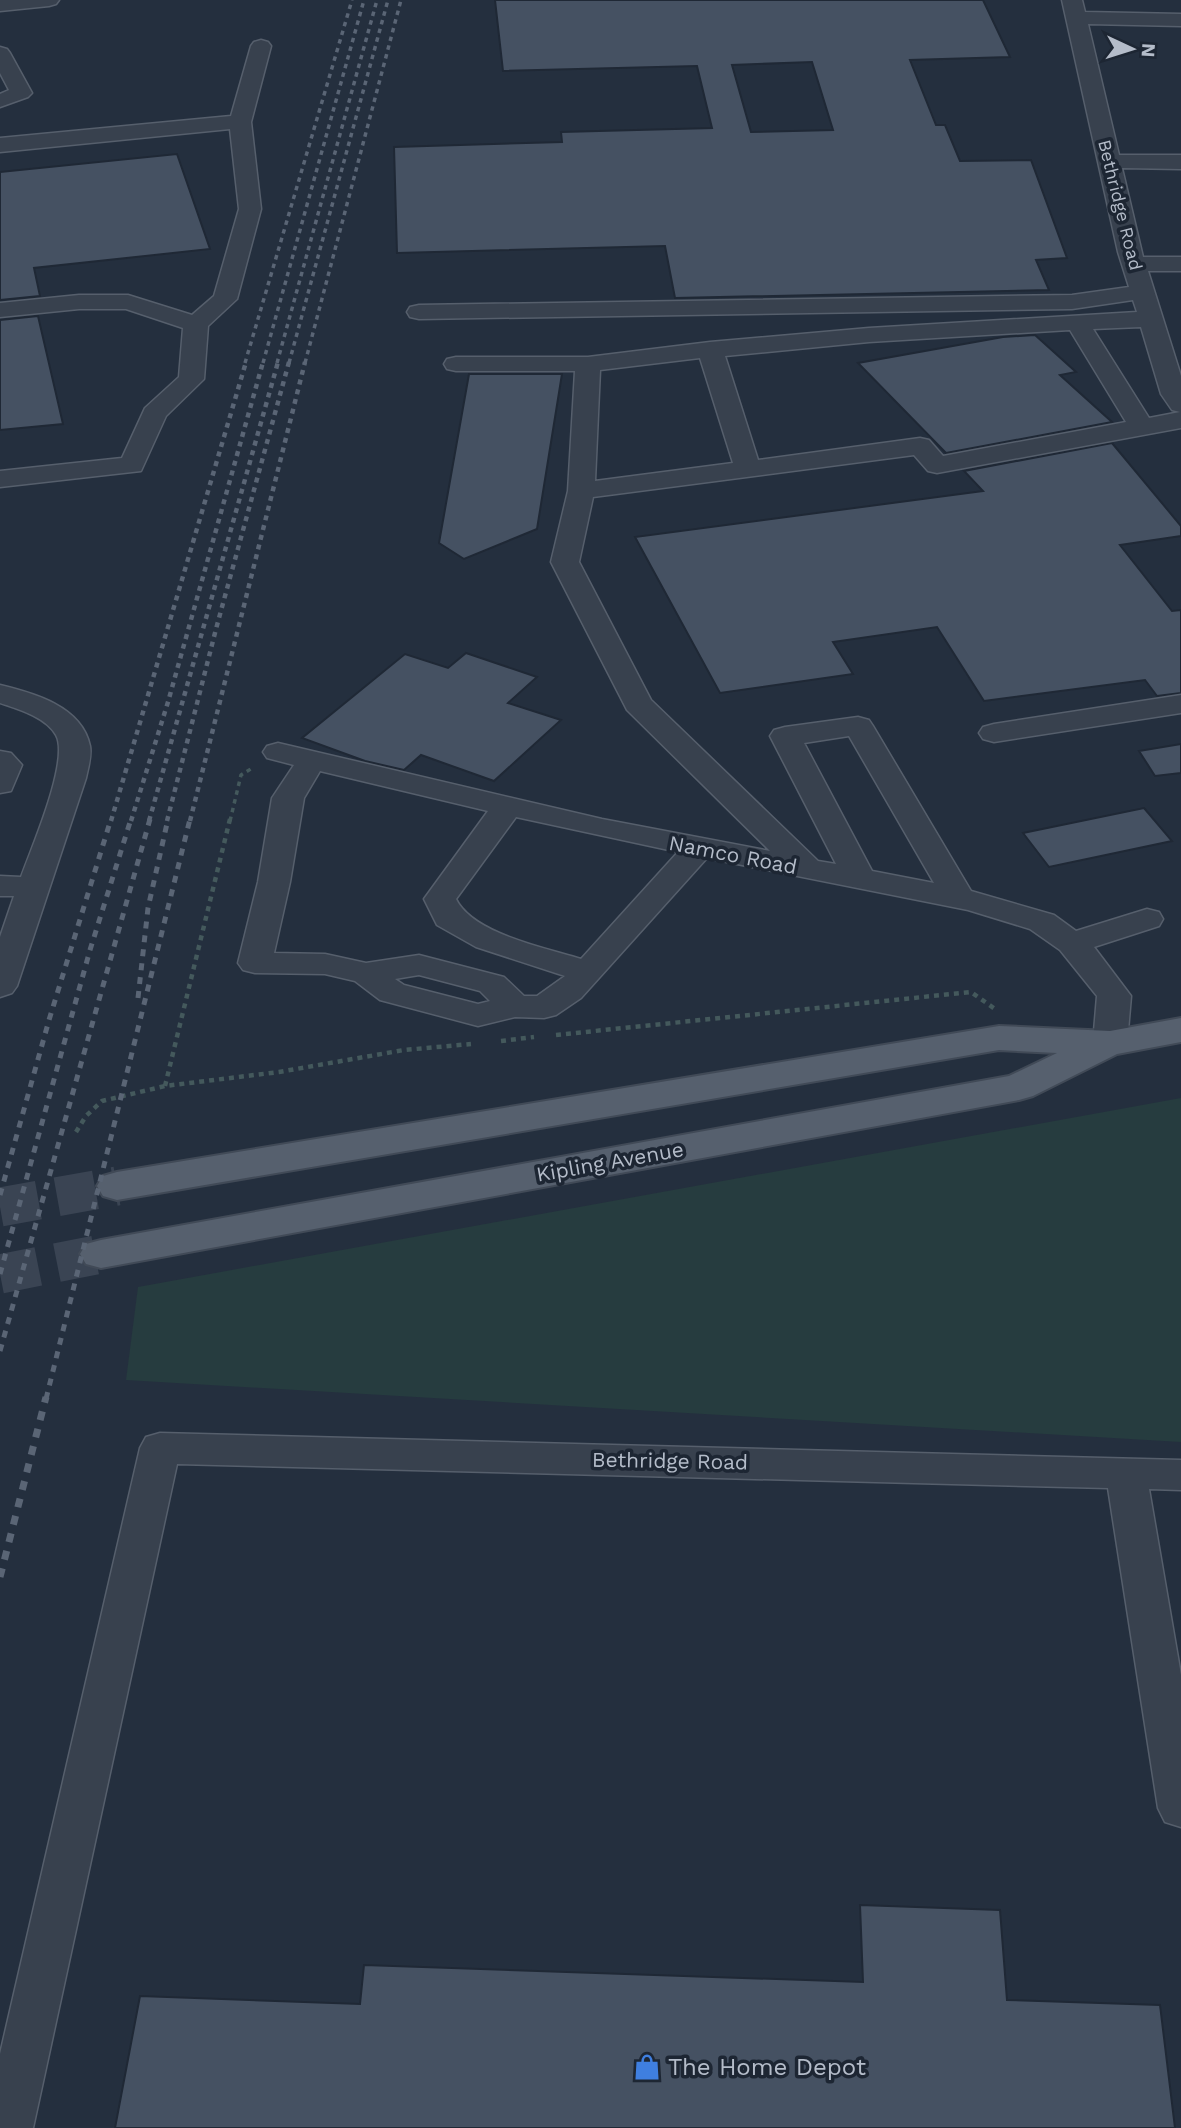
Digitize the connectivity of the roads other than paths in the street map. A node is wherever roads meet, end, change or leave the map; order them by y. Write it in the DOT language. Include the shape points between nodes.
graph roads {
  1 [pos="49,0"];
  2 [pos="0,5"];
  3 [pos="1074,9"];
  4 [pos="1181,20"];
  5 [pos="261,46"];
  6 [pos="0,53"];
  7 [pos="0,101"];
  8 [pos="240,122"];
  9 [pos="0,145"];
  10 [pos="1109,161"];
  11 [pos="1179,169"];
  12 [pos="1134,264"];
  13 [pos="1181,264"];
  14 [pos="1142,292"];
  15 [pos="0,310"];
  16 [pos="419,312"];
  17 [pos="1077,322"];
  18 [pos="196,324"];
  19 [pos="1152,324"];
  20 [pos="1181,329"];
  21 [pos="710,349"];
  22 [pos="456,364"];
  23 [pos="588,364"];
  24 [pos="1179,396"];
  25 [pos="1181,420"];
  26 [pos="1142,427"];
  27 [pos="748,469"];
  28 [pos="0,479"];
  29 [pos="581,491"];
  30 [pos="0,694"];
  31 [pos="1181,704"];
  32 [pos="994,733"];
  33 [pos="278,752"];
  34 [pos="0,760"];
  35 [pos="312,760"];
  36 [pos="0,784"];
  37 [pos="507,807"];
  38 [pos="699,848"];
  39 [pos="808,869"];
  40 [pos="860,880"];
  41 [pos="0,886"];
  42 [pos="33,887"];
  43 [pos="958,898"];
  44 [pos="1147,919"];
  45 [pos="1072,943"];
  46 [pos="6,950"];
  47 [pos="588,972"];
  48 [pos="0,986"];
  49 [pos="1181,1030"];
  50 [pos="1110,1043"];
  51 [pos="117,1186"];
  52 [pos="101,1254"];
  53 [pos="1126,1473"];
  54 [pos="1181,1475"];
  55 [pos="1181,1808"];
  56 [pos="8,2128"];
  1 -- 2 [label="street"];
  3 -- 4 [label="street"];
  3 -- 10 [label="street, Bethridge Road"];
  5 -- 8 [label="street"];
  6 -- 7 [label="street" via="21,93"];
  8 -- 9 [label="street"];
  8 -- 18 [label="street" via="250,209 225,299"];
  10 -- 11 [label="street"];
  10 -- 12 [label="street, Bethridge Road"];
  12 -- 13 [label="street"];
  12 -- 14 [label="street, Bethridge Road"];
  14 -- 16 [label="street" via="1072,302"];
  14 -- 19 [label="street, Bethridge Road"];
  15 -- 18 [label="street" via="128,302"];
  17 -- 19 [label="street"];
  17 -- 21 [label="street"];
  17 -- 26 [label="street"];
  18 -- 28 [label="street" via="191,379 154,413 132,464"];
  19 -- 20 [label="street"];
  19 -- 24 [label="street, Bethridge Road"];
  21 -- 23 [label="street"];
  21 -- 27 [label="street"];
  22 -- 23 [label="street"];
  23 -- 29 [label="street"];
  25 -- 26 [label="street"];
  26 -- 27 [label="street" via="937,465 920,446"];
  27 -- 29 [label="street"];
  29 -- 39 [label="street" via="565,562 638,704"];
  30 -- 42 [label="street" via="27,700 64,724 75,745 71,778"];
  31 -- 32 [label="street"];
  33 -- 35 [label="street, Namco Road"];
  34 -- 36 [label="street" via="7,765"];
  35 -- 37 [label="street, Namco Road"];
  35 -- 47 [label="street" via="288,798 255,963 326,964 366,973 392,992 478,1015 529,1006 569,991"];
  37 -- 38 [label="street, Namco Road"];
  37 -- 47 [label="street" via="440,899 449,918 488,940"];
  38 -- 39 [label="street, Namco Road"];
  38 -- 47 [label="street"];
  39 -- 40 [label="street, Namco Road"];
  40 -- 43 [label="street, Namco Road"];
  40 -- 43 [label="street" via="785,736 858,726"];
  41 -- 42 [label="street"];
  42 -- 46 [label="street"];
  43 -- 45 [label="street, Namco Road" via="1042,922"];
  44 -- 45 [label="street"];
  45 -- 50 [label="street, Namco Road" via="1114,996"];
  46 -- 48 [label="street"];
  49 -- 50 [label="main road, Kipling Avenue"];
  50 -- 51 [label="main road, Kipling Avenue" via="999,1038"];
  50 -- 52 [label="main road, Kipling Avenue" via="1018,1087"];
  53 -- 54 [label="street, Bethridge Road"];
  53 -- 55 [label="street"];
  53 -- 56 [label="street, Bethridge Road" via="160,1448"];
}
